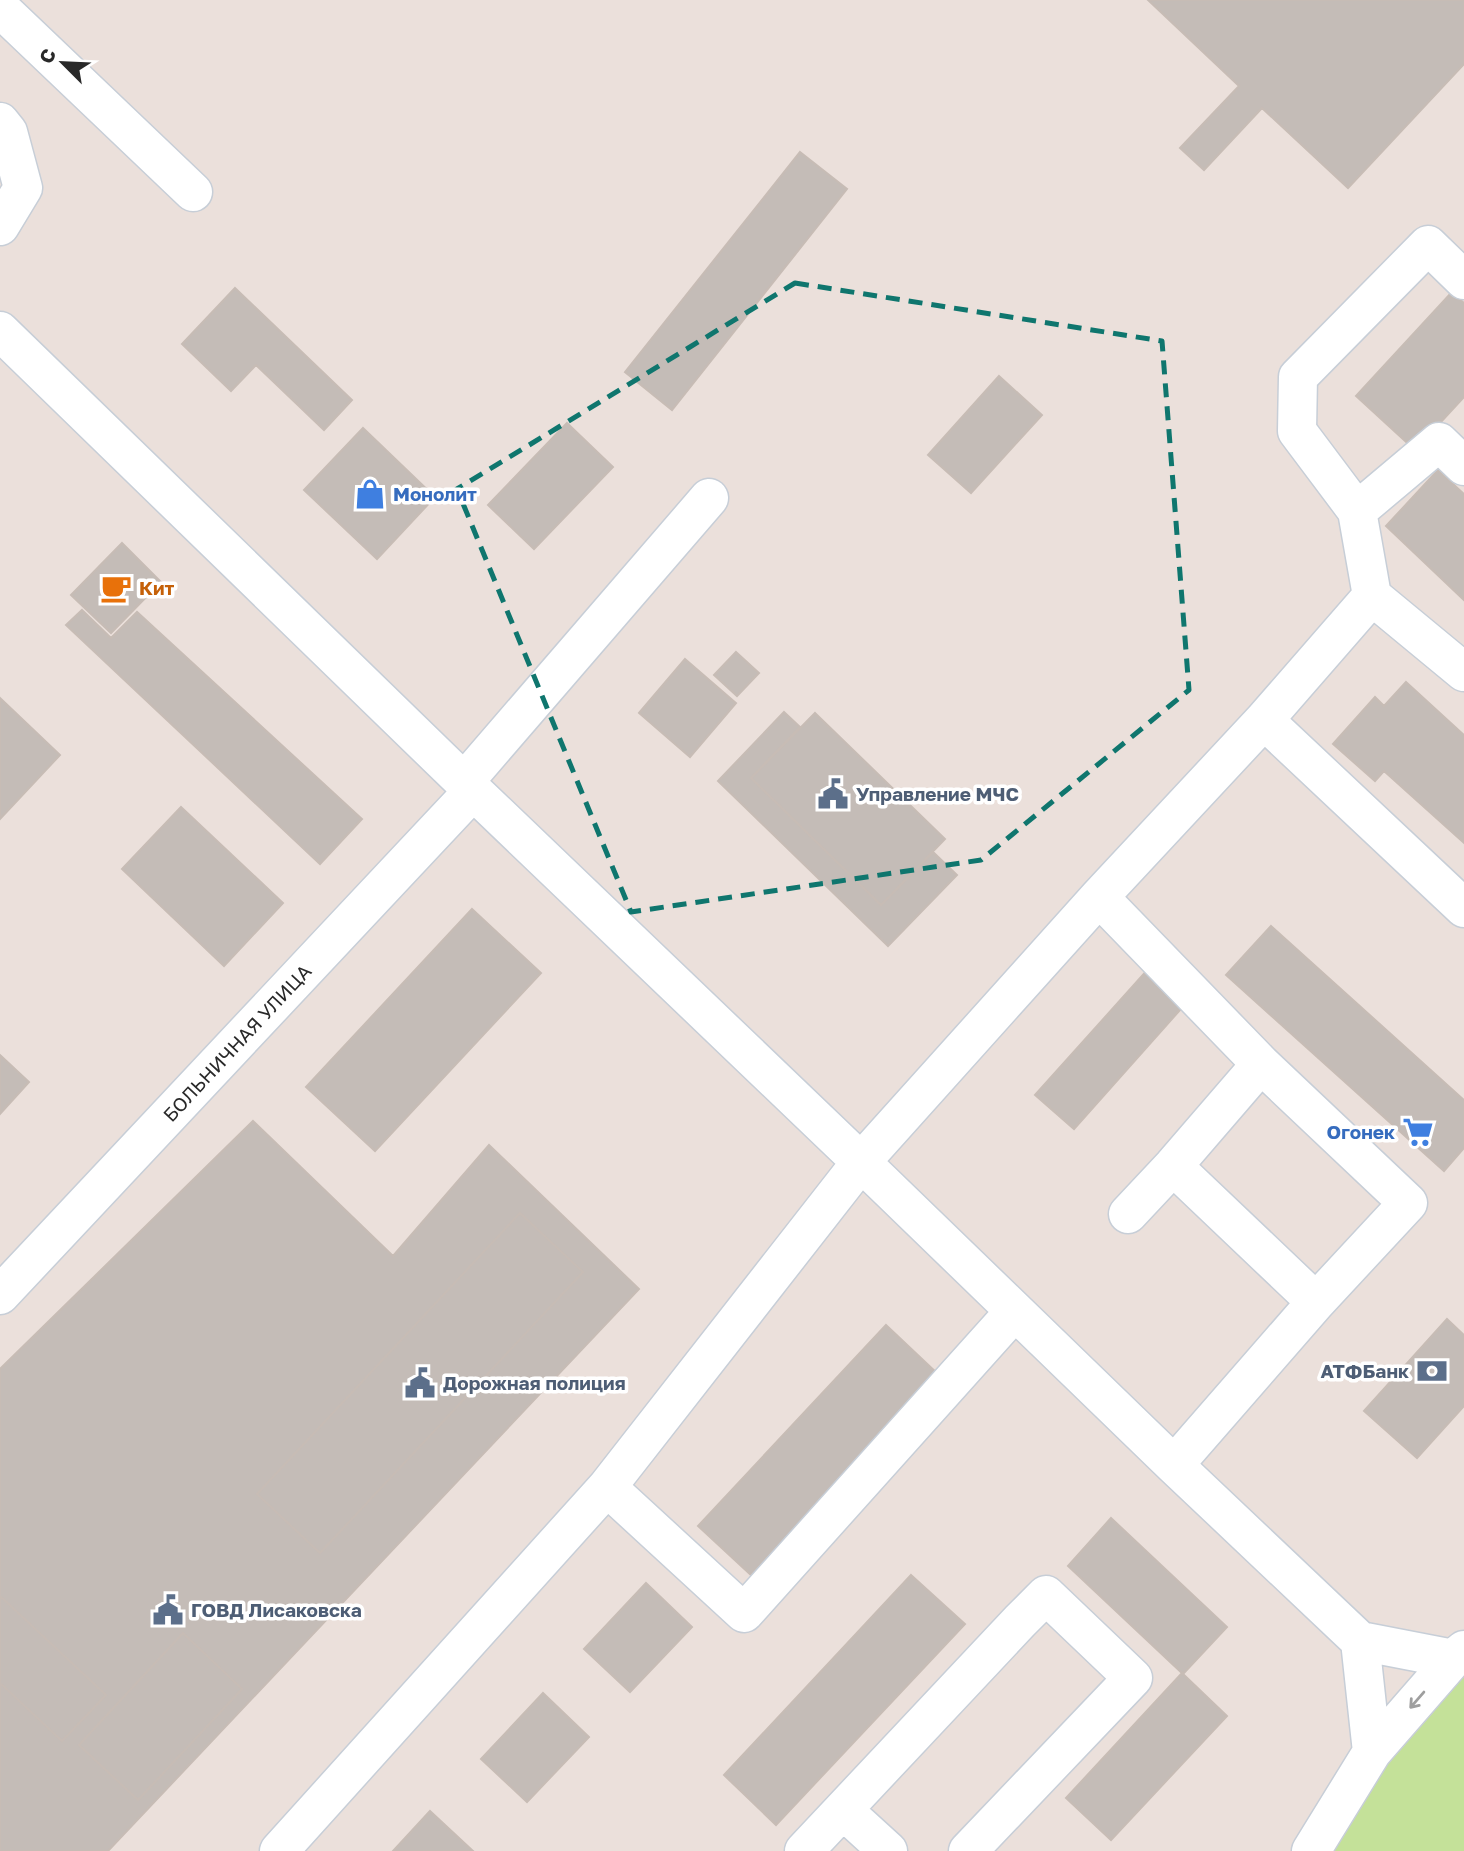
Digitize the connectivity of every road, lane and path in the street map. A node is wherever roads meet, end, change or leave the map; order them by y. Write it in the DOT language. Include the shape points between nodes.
graph roads {
  1 [pos="0,9"];
  2 [pos="0,122"];
  3 [pos="193,192"];
  4 [pos="0,226"];
  5 [pos="1464,280"];
  6 [pos="0,331"];
  7 [pos="1464,466"];
  8 [pos="709,498"];
  9 [pos="1357,511"];
  10 [pos="1373,596"];
  11 [pos="1464,672"];
  12 [pos="1264,720"];
  13 [pos="469,787"];
  14 [pos="1099,897"];
  15 [pos="1464,908"];
  16 [pos="1261,1064"];
  17 [pos="861,1162"];
  18 [pos="1173,1166"];
  19 [pos="1128,1214"];
  20 [pos="0,1295"];
  21 [pos="1316,1302"];
  22 [pos="1014,1311"];
  23 [pos="1174,1465"];
  24 [pos="607,1487"];
  25 [pos="1360,1640"];
  26 [pos="1458,1655"];
  27 [pos="1372,1752"];
  28 [pos="843,1810"];
  29 [pos="279,1851"];
  30 [pos="804,1851"];
  31 [pos="888,1851"];
  32 [pos="968,1851"];
  33 [pos="1311,1851"];
  1 -- 3 [label="street"];
  2 -- 4 [label="street" via="8,132 23,188"];
  5 -- 9 [label="street" via="1428,245 1298,377 1297,431"];
  6 -- 13 [label="street"];
  7 -- 9 [label="street" via="1439,442"];
  8 -- 13 [label="street, БОЛЬНИЧНАЯ УЛИЦА"];
  9 -- 10 [label="street"];
  10 -- 11 [label="street"];
  10 -- 12 [label="street"];
  12 -- 14 [label="street"];
  12 -- 15 [label="street"];
  13 -- 17 [label="street"];
  13 -- 20 [label="street, БОЛЬНИЧНАЯ УЛИЦА"];
  14 -- 16 [label="street"];
  14 -- 17 [label="street"];
  16 -- 18 [label="street"];
  16 -- 21 [label="street" via="1408,1203"];
  17 -- 22 [label="street"];
  17 -- 24 [label="street"];
  18 -- 19 [label="street"];
  18 -- 21 [label="street"];
  21 -- 23 [label="street"];
  22 -- 23 [label="street"];
  22 -- 24 [label="street" via="744,1613"];
  23 -- 25 [label="street"];
  24 -- 29 [label="street"];
  25 -- 26 [label="street"];
  25 -- 27 [label="street"];
  26 -- 27 [label="street, one-way"];
  27 -- 33 [label="street"];
  28 -- 30 [label="street"];
  28 -- 31 [label="street"];
  28 -- 32 [label="street" via="1046,1595 1133,1678"];
}
